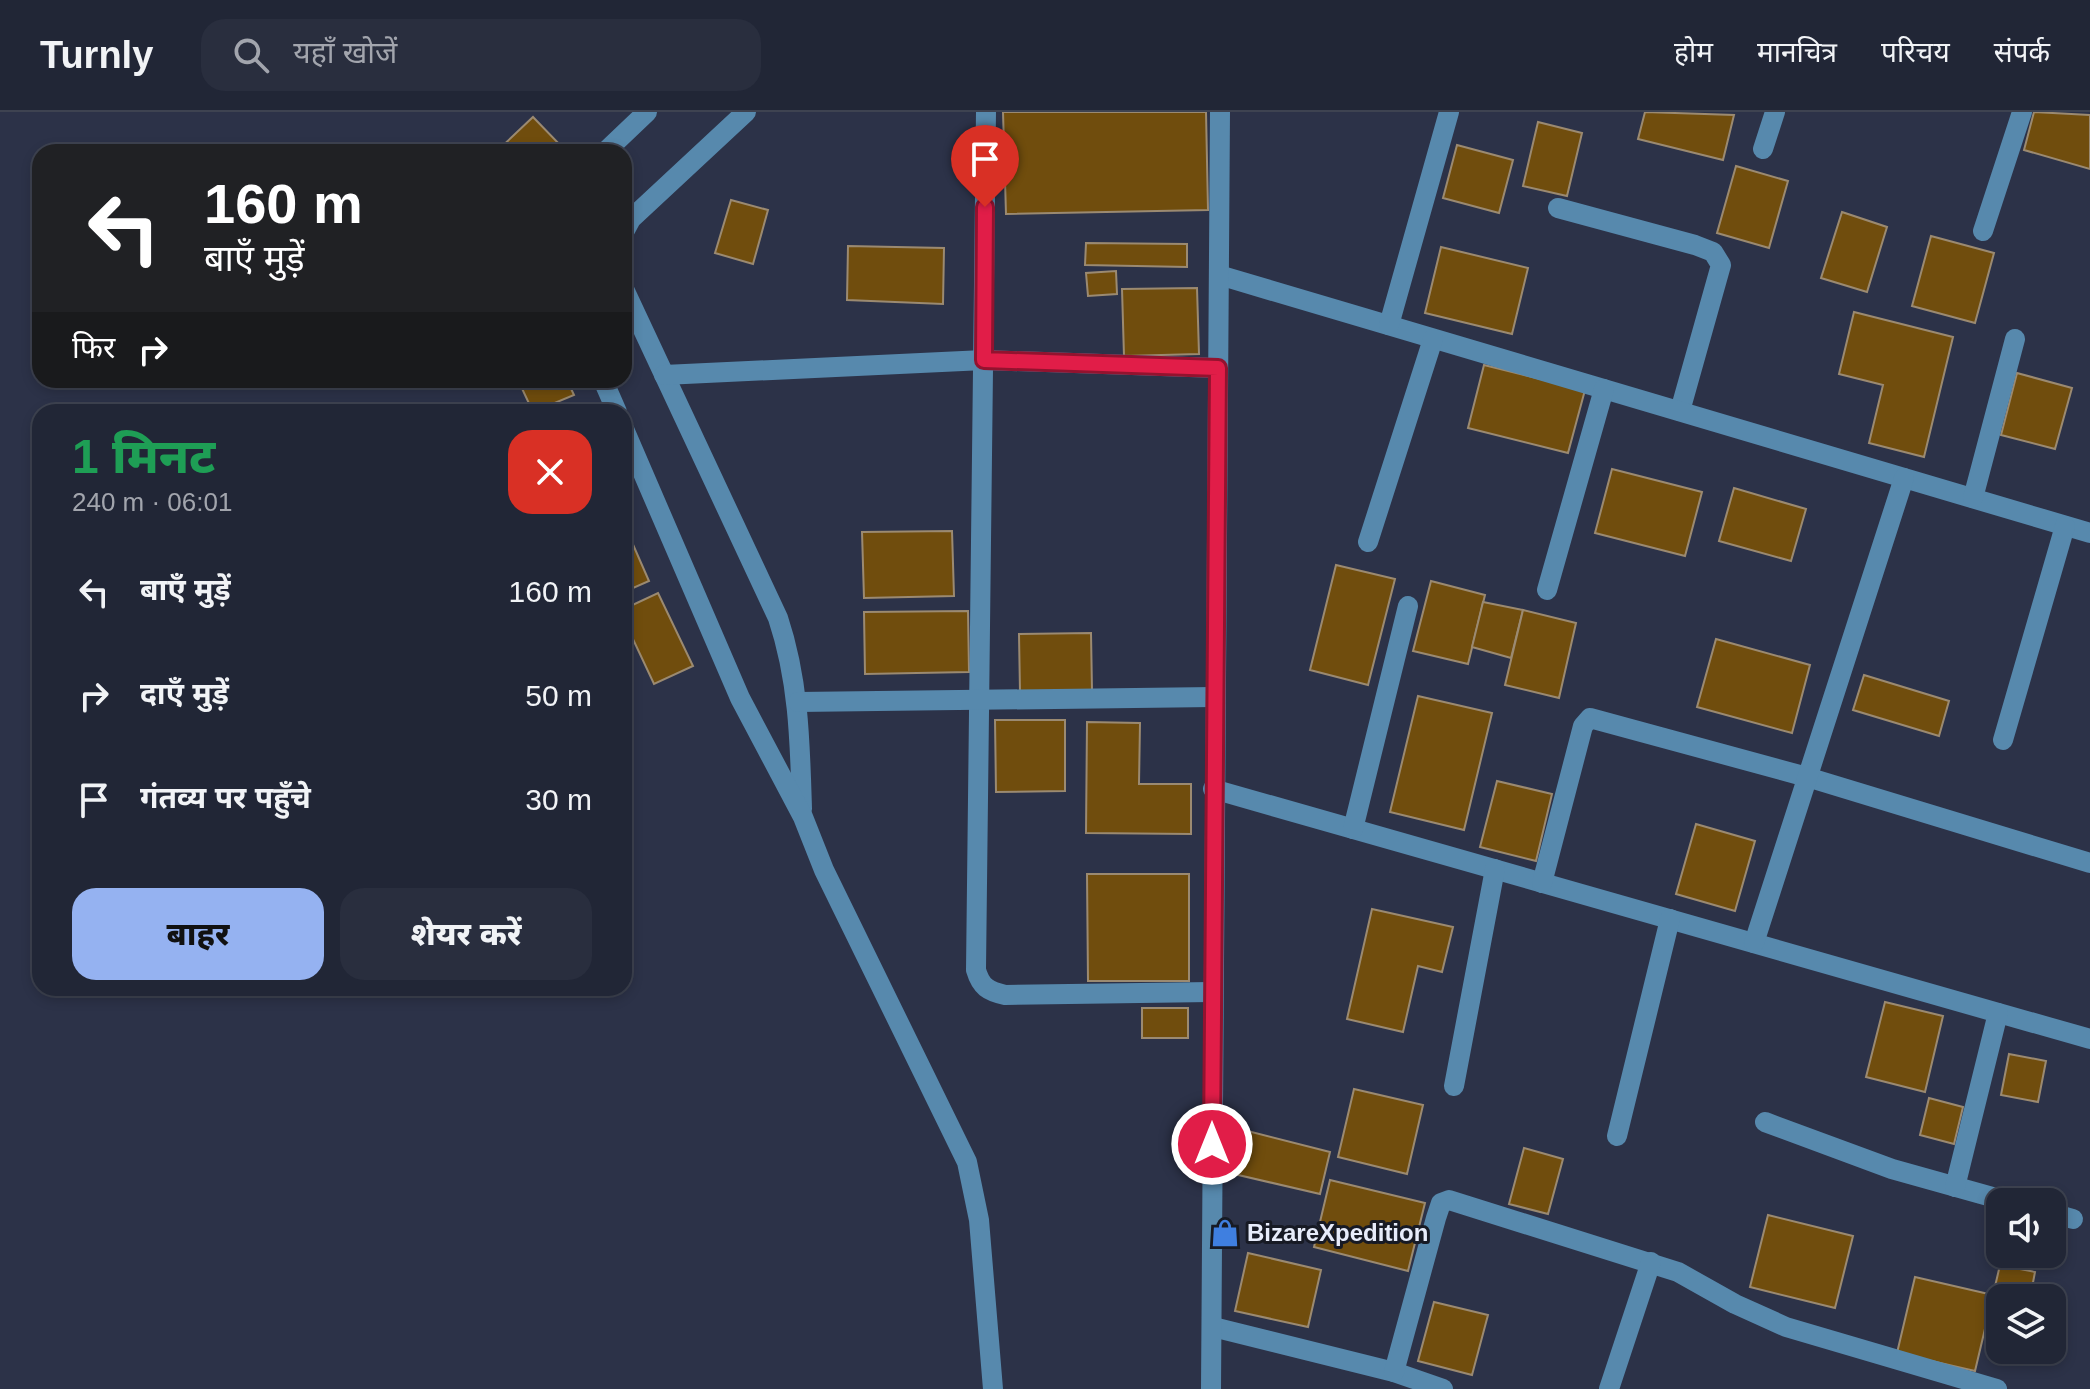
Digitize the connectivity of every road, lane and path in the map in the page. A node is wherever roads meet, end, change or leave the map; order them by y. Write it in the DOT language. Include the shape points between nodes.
graph roads {
  1 [pos="647,112"];
  2 [pos="746,112"];
  3 [pos="986,112"];
  4 [pos="1220,112"];
  5 [pos="1449,112"];
  6 [pos="1775,112"];
  7 [pos="2022,112"];
  8 [pos="613,144"];
  9 [pos="1763,149"];
  10 [pos="1558,208"];
  11 [pos="632,218"];
  12 [pos="1983,231"];
  13 [pos="1219,275"];
  14 [pos="632,306"];
  15 [pos="1389,325"];
  16 [pos="1433,339"];
  17 [pos="2015,339"];
  18 [pos="984,360"];
  19 [pos="1218,368"];
  20 [pos="664,375"];
  21 [pos="1604,389"];
  22 [pos="1680,411"];
  23 [pos="632,448"];
  24 [pos="1904,478"];
  25 [pos="1973,498"];
  26 [pos="2065,526"];
  27 [pos="2090,533"];
  28 [pos="1368,542"];
  29 [pos="1547,590"];
  30 [pos="1408,606"];
  31 [pos="980,697"];
  32 [pos="1214,697"];
  33 [pos="798,702"];
  34 [pos="2003,740"];
  35 [pos="1807,777"];
  36 [pos="1213,789"];
  37 [pos="803,817"];
  38 [pos="1353,829"];
  39 [pos="2090,863"];
  40 [pos="1495,869"];
  41 [pos="1542,883"];
  42 [pos="1670,919"];
  43 [pos="1754,943"];
  44 [pos="1211,992"];
  45 [pos="1998,1013"];
  46 [pos="2090,1039"];
  47 [pos="1454,1086"];
  48 [pos="1765,1122"];
  49 [pos="1617,1136"];
  50 [pos="1955,1187"];
  51 [pos="1986,1195"];
  52 [pos="2066,1217"];
  53 [pos="2073,1219"];
  54 [pos="1651,1262"];
  55 [pos="1213,1327"];
  56 [pos="1394,1372"];
  57 [pos="1934,1380"];
  58 [pos="993,1389"];
  59 [pos="1211,1389"];
  60 [pos="1443,1389"];
  61 [pos="1609,1389"];
  62 [pos="1997,1389"];
  1 -- 8 [label="street"];
  2 -- 11 [label="street"];
  3 -- 18 [label="street"];
  4 -- 13 [label="street"];
  5 -- 15 [label="street"];
  6 -- 9 [label="street"];
  7 -- 12 [label="street"];
  10 -- 22 [label="street" via="1695,245 1713,252 1721,265"];
  13 -- 15 [label="street"];
  13 -- 19 [label="street"];
  14 -- 20 [label="street"];
  15 -- 16 [label="street"];
  16 -- 21 [label="street"];
  16 -- 28 [label="street"];
  17 -- 25 [label="street"];
  18 -- 19 [label="street"];
  18 -- 20 [label="street"];
  18 -- 31 [label="street"];
  19 -- 32 [label="street"];
  20 -- 33 [label="street" via="778,618"];
  21 -- 22 [label="street"];
  21 -- 29 [label="street"];
  22 -- 24 [label="street"];
  23 -- 37 [label="street" via="740,698"];
  24 -- 25 [label="street"];
  24 -- 35 [label="street"];
  25 -- 26 [label="street"];
  26 -- 27 [label="street"];
  26 -- 34 [label="street"];
  30 -- 38 [label="street"];
  31 -- 32 [label="street"];
  31 -- 33 [label="street"];
  31 -- 44 [label="street" via="980,982 990,992 1005,995"];
  32 -- 36 [label="street"];
  33 -- 37 [label="street"];
  35 -- 39 [label="street"];
  35 -- 41 [label="street" via="1590,718 1583,726"];
  35 -- 43 [label="street"];
  36 -- 38 [label="street"];
  36 -- 44 [label="street"];
  37 -- 58 [label="street" via="967,1162 979,1220"];
  38 -- 40 [label="street"];
  40 -- 41 [label="street"];
  40 -- 47 [label="street"];
  41 -- 42 [label="street"];
  42 -- 43 [label="street"];
  42 -- 49 [label="street"];
  43 -- 45 [label="street"];
  44 -- 55 [label="street"];
  45 -- 46 [label="street"];
  45 -- 50 [label="street"];
  48 -- 50 [label="street"];
  50 -- 51 [label="street"];
  52 -- 53 [label="street"];
  54 -- 56 [label="street" via="1449,1200 1441,1203"];
  54 -- 57 [label="street" via="1702,1283 1761,1317"];
  54 -- 61 [label="street"];
  55 -- 56 [label="street"];
  55 -- 59 [label="street"];
  56 -- 60 [label="street"];
  57 -- 62 [label="street"];
}
